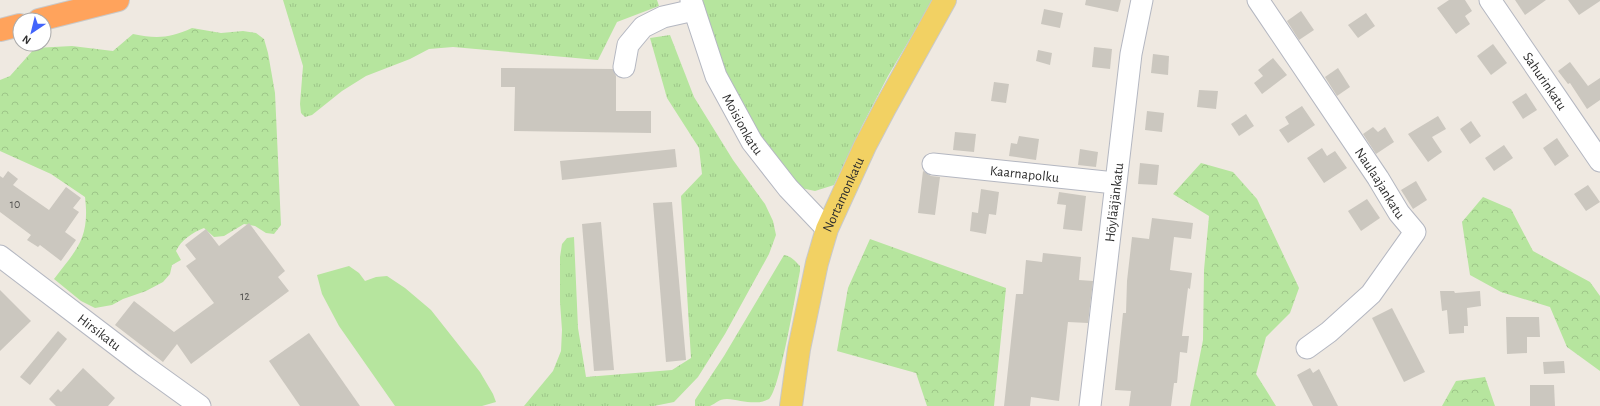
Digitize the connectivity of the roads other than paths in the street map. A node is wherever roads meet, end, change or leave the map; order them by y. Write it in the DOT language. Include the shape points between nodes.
graph roads {
  1 [pos="118,0"];
  2 [pos="945,0"];
  3 [pos="1142,0"];
  4 [pos="1258,0"];
  5 [pos="1490,0"];
  6 [pos="692,5"];
  7 [pos="52,17"];
  8 [pos="12,27"];
  9 [pos="0,30"];
  10 [pos="624,67"];
  11 [pos="1600,161"];
  12 [pos="933,164"];
  13 [pos="1115,183"];
  14 [pos="827,229"];
  15 [pos="0,256"];
  16 [pos="1307,348"];
  17 [pos="200,406"];
  18 [pos="791,406"];
  19 [pos="1090,406"];
  1 -- 7 [label="highway"];
  2 -- 14 [label="main road, Nortamonkatu" via="865,146"];
  3 -- 13 [label="street, Höylääjänkatu" via="1131,54"];
  4 -- 16 [label="street, Naulaajankatu" via="1378,178 1398,213 1415,232 1371,294"];
  5 -- 11 [label="street, Sahurinkatu"];
  6 -- 10 [label="street" via="643,27 628,45"];
  6 -- 14 [label="street, Moisionkatu" via="716,76 752,142 788,188"];
  8 -- 9 [label="highway"];
  12 -- 13 [label="street, Kaarnapolku"];
  13 -- 19 [label="street, Höylääjänkatu"];
  14 -- 18 [label="main road, Nortamonkatu" via="817,263"];
  15 -- 17 [label="street, Hirsikatu"];
}
